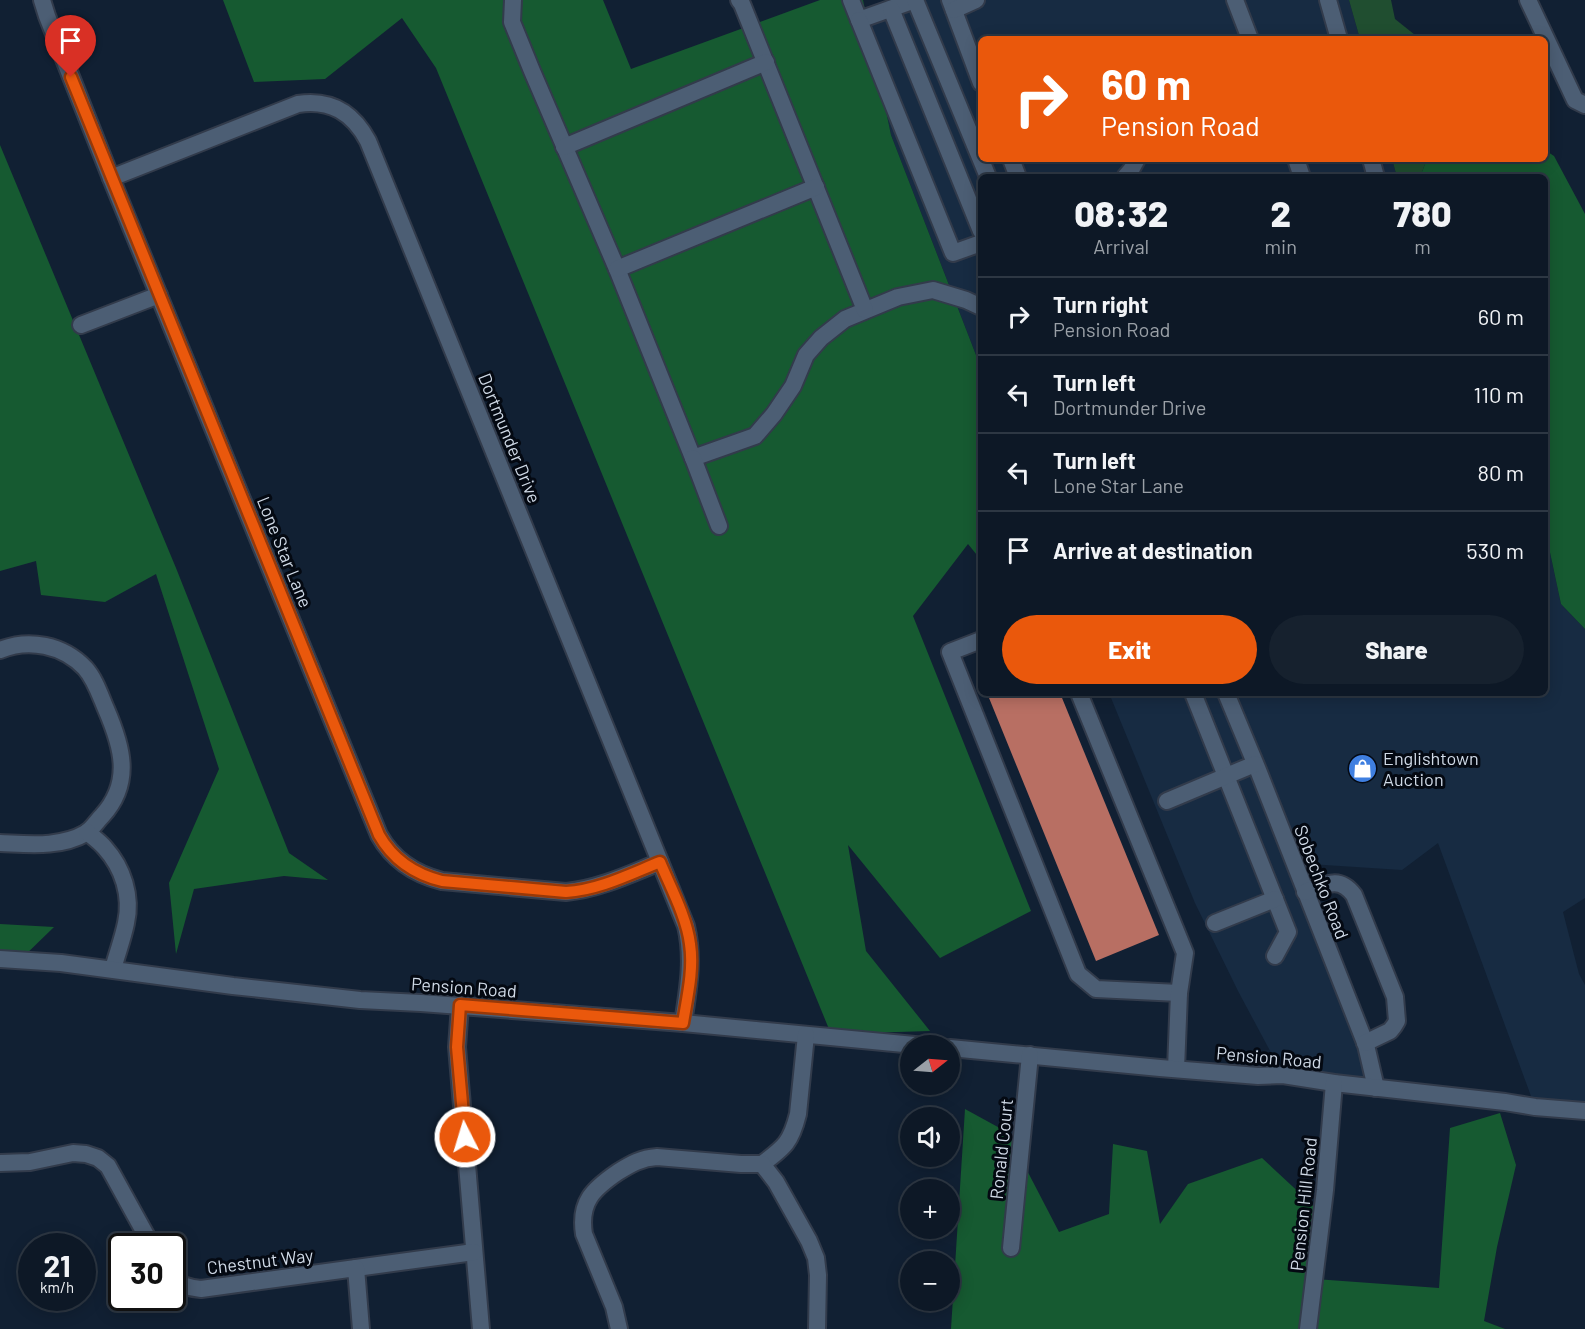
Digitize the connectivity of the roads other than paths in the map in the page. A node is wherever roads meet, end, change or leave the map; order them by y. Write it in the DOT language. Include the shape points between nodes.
graph roads {
  1 [pos="42,0"];
  2 [pos="513,0"];
  3 [pos="739,0"];
  4 [pos="851,0"];
  5 [pos="915,0"];
  6 [pos="976,0"];
  7 [pos="1235,0"];
  8 [pos="1328,0"];
  9 [pos="1528,0"];
  10 [pos="952,5"];
  11 [pos="891,9"];
  12 [pos="859,21"];
  13 [pos="1249,36"];
  14 [pos="1338,36"];
  15 [pos="1545,36"];
  16 [pos="1548,43"];
  17 [pos="766,62"];
  18 [pos="978,77"];
  19 [pos="978,86"];
  20 [pos="955,97"];
  21 [pos="1585,105"];
  22 [pos="564,147"];
  23 [pos="978,153"];
  24 [pos="111,178"];
  25 [pos="816,187"];
  26 [pos="978,224"];
  27 [pos="978,244"];
  28 [pos="617,270"];
  29 [pos="159,295"];
  30 [pos="978,306"];
  31 [pos="865,310"];
  32 [pos="81,325"];
  33 [pos="693,458"];
  34 [pos="719,526"];
  35 [pos="978,641"];
  36 [pos="0,650"];
  37 [pos="1080,696"];
  38 [pos="1194,696"];
  39 [pos="1227,696"];
  40 [pos="1255,764"];
  41 [pos="1227,777"];
  42 [pos="1167,801"];
  43 [pos="87,832"];
  44 [pos="0,843"];
  45 [pos="660,862"];
  46 [pos="1305,892"];
  47 [pos="1275,899"];
  48 [pos="1215,923"];
  49 [pos="1275,956"];
  50 [pos="0,959"];
  51 [pos="113,969"];
  52 [pos="1179,993"];
  53 [pos="460,1005"];
  54 [pos="683,1023"];
  55 [pos="806,1035"];
  56 [pos="1365,1043"];
  57 [pos="900,1044"];
  58 [pos="960,1049"];
  59 [pos="1030,1055"];
  60 [pos="1176,1069"];
  61 [pos="1334,1083"];
  62 [pos="1376,1088"];
  63 [pos="1585,1111"];
  64 [pos="0,1163"];
  65 [pos="762,1164"];
  66 [pos="145,1233"];
  67 [pos="1011,1248"];
  68 [pos="474,1252"];
  69 [pos="356,1268"];
  70 [pos="186,1286"];
  71 [pos="362,1329"];
  72 [pos="482,1329"];
  73 [pos="619,1329"];
  74 [pos="817,1329"];
  75 [pos="1308,1329"];
  1 -- 24 [label="street, Lone Star Lane"];
  2 -- 22 [label="street" via="512,22"];
  3 -- 17 [label="street"];
  4 -- 12 [label="street"];
  5 -- 11 [label="street"];
  5 -- 20 [label="street"];
  6 -- 10 [label="street"];
  7 -- 13 [label="street"];
  8 -- 14 [label="street"];
  9 -- 15 [label="street"];
  10 -- 18 [label="street"];
  11 -- 12 [label="street"];
  11 -- 26 [label="street"];
  12 -- 27 [label="street" via="953,253"];
  16 -- 21 [label="street" via="1575,100"];
  17 -- 22 [label="street"];
  17 -- 25 [label="street"];
  19 -- 20 [label="street"];
  20 -- 23 [label="street"];
  22 -- 28 [label="street"];
  24 -- 29 [label="street, Lone Star Lane"];
  24 -- 45 [label="street, Dortmunder Drive" via="298,104 330,106 344,112 361,128"];
  25 -- 28 [label="street"];
  25 -- 31 [label="street"];
  28 -- 33 [label="street"];
  29 -- 32 [label="street"];
  29 -- 45 [label="street, Lone Star Lane" via="385,846 406,867 428,878 566,892 597,887"];
  30 -- 31 [label="street" via="933,290 898,297"];
  31 -- 33 [label="street" via="845,319 806,355 793,386 755,436"];
  33 -- 34 [label="street"];
  35 -- 52 [label="street" via="950,652 1078,974 1096,989"];
  36 -- 43 [label="street" via="32,644 62,651 85,669 96,686 117,734 122,765 114,797"];
  37 -- 52 [label="street" via="1185,953"];
  38 -- 41 [label="street"];
  39 -- 40 [label="street, Sobechko Road"];
  40 -- 41 [label="street"];
  40 -- 46 [label="street, Sobechko Road"];
  41 -- 42 [label="street"];
  41 -- 47 [label="street"];
  43 -- 44 [label="street" via="48,844"];
  43 -- 51 [label="street" via="117,864 126,886 126,923"];
  45 -- 54 [label="street, Dortmunder Drive" via="690,943"];
  46 -- 56 [label="street, Sobechko Road"];
  46 -- 56 [label="street" via="1331,883 1349,888 1395,997 1397,1021 1390,1031"];
  47 -- 48 [label="street"];
  47 -- 49 [label="street" via="1288,932"];
  50 -- 51 [label="street, Pension Road"];
  51 -- 53 [label="street, Pension Road" via="360,1000"];
  52 -- 60 [label="street"];
  53 -- 54 [label="street, Pension Road"];
  53 -- 68 [label="street" via="457,1047"];
  54 -- 55 [label="street, Pension Road"];
  55 -- 57 [label="street, Pension Road"];
  55 -- 65 [label="street" via="795,1126 782,1149"];
  56 -- 62 [label="street, Sobechko Road"];
  58 -- 59 [label="street, Pension Road"];
  59 -- 60 [label="street, Pension Road"];
  59 -- 67 [label="street, Ronald Court"];
  60 -- 61 [label="street, Pension Road" via="1283,1075"];
  61 -- 62 [label="street, Pension Road"];
  61 -- 75 [label="street, Pension Hill Road"];
  62 -- 63 [label="street, Pension Road"];
  64 -- 66 [label="street" via="30,1162 74,1153 98,1158 108,1166"];
  65 -- 73 [label="street" via="645,1158 593,1191 584,1211 584,1234 614,1306"];
  65 -- 74 [label="street" via="776,1182 816,1258"];
  68 -- 69 [label="street, Chestnut Way"];
  68 -- 72 [label="street"];
  69 -- 70 [label="street, Chestnut Way" via="201,1289"];
  69 -- 71 [label="street"];
}
